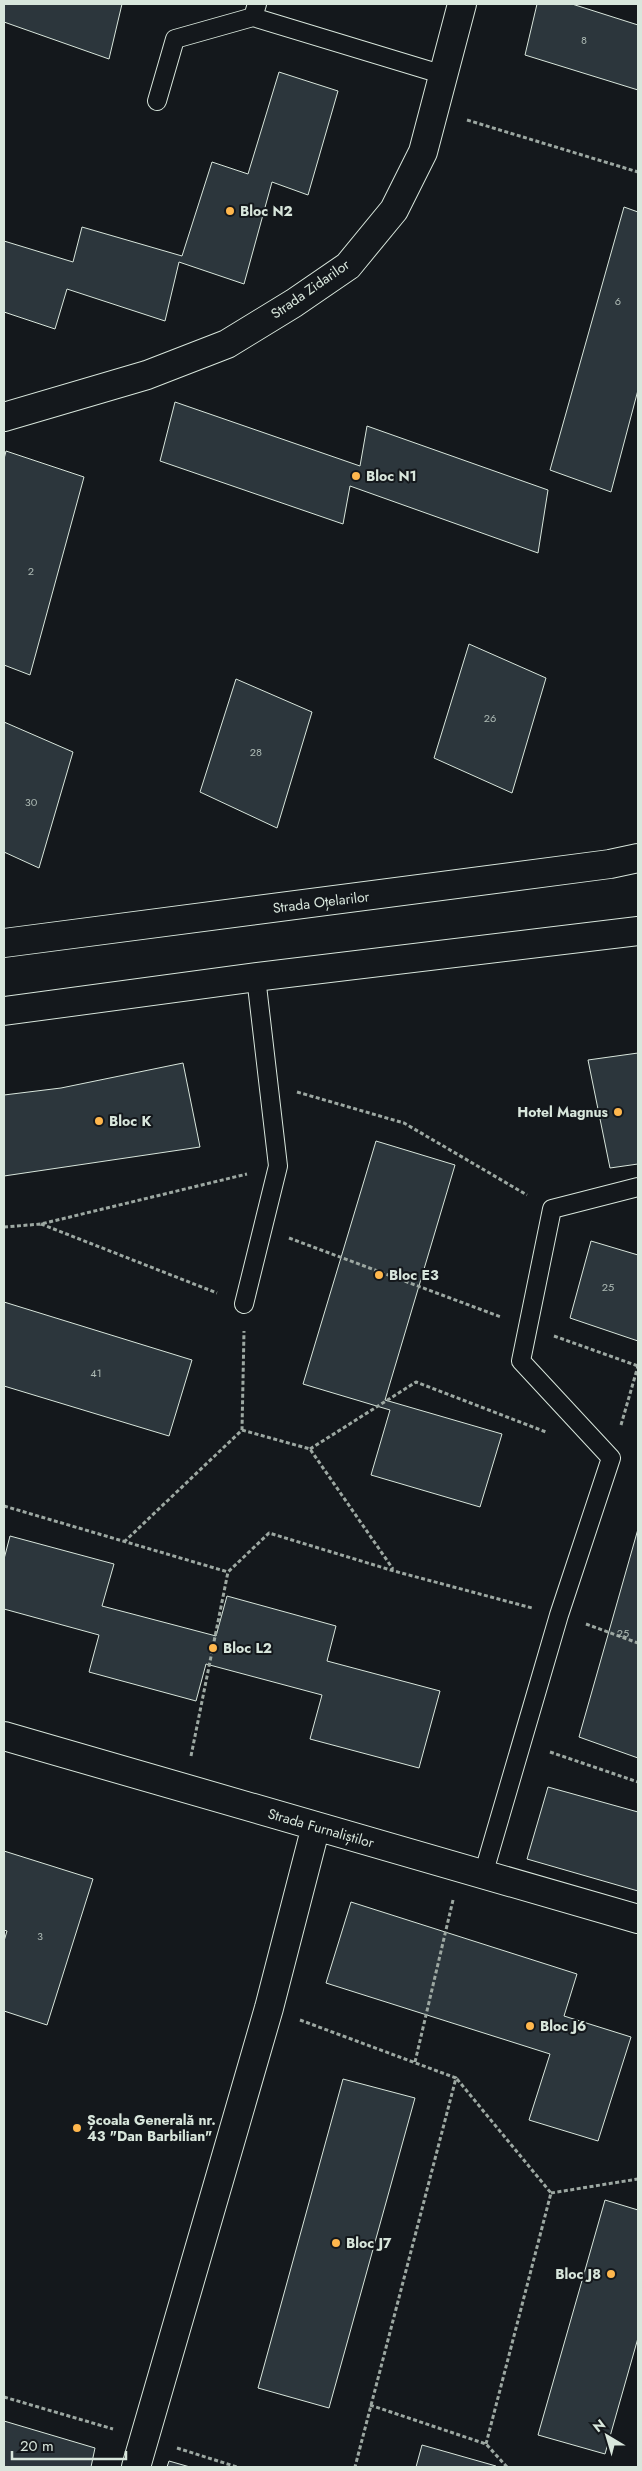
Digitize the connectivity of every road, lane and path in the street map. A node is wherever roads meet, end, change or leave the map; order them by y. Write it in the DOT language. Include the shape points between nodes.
graph roads {
  1 [pos="462,4"];
  2 [pos="255,10"];
  3 [pos="444,75"];
  4 [pos="158,101"];
  5 [pos="435,110"];
  6 [pos="638,172"];
  7 [pos="4,417"];
  8 [pos="638,858"];
  9 [pos="638,931"];
  10 [pos="4,943"];
  11 [pos="256,977"];
  12 [pos="4,1011"];
  13 [pos="266,1083"];
  14 [pos="278,1166"];
  15 [pos="638,1187"];
  16 [pos="552,1209"];
  17 [pos="41,1224"];
  18 [pos="4,1227"];
  19 [pos="263,1228"];
  20 [pos="244,1304"];
  21 [pos="528,1327"];
  22 [pos="638,1366"];
  23 [pos="242,1430"];
  24 [pos="555,1436"];
  25 [pos="310,1449"];
  26 [pos="611,1458"];
  27 [pos="4,1506"];
  28 [pos="124,1542"];
  29 [pos="394,1570"];
  30 [pos="228,1572"];
  31 [pos="559,1615"];
  32 [pos="638,1643"];
  33 [pos="4,1736"];
  34 [pos="521,1742"];
  35 [pos="638,1782"];
  36 [pos="184,1789"];
  37 [pos="316,1826"];
  38 [pos="471,1871"];
  39 [pos="638,1918"];
  40 [pos="269,2008"];
  41 [pos="415,2062"];
  42 [pos="456,2078"];
  43 [pos="638,2179"];
  44 [pos="551,2193"];
  45 [pos="370,2405"];
  46 [pos="486,2444"];
  47 [pos="136,2467"];
  48 [pos="355,2467"];
  49 [pos="507,2467"];
  1 -- 3 [label="street, Strada Zidarilor"];
  2 -- 3 [label="lane"];
  2 -- 4 [label="lane" via="175,39"];
  3 -- 5 [label="street, Strada Zidarilor"];
  5 -- 6 [label="path"];
  5 -- 7 [label="street, Strada Zidarilor" via="423,152 394,210 348,266 227,344 147,375"];
  8 -- 10 [label="street, Strada Oțelarilor"];
  9 -- 11 [label="street"];
  11 -- 12 [label="street"];
  11 -- 13 [label="lane"];
  13 -- 14 [label="lane"];
  13 -- 16 [label="path" via="404,1123"];
  14 -- 17 [label="path"];
  14 -- 19 [label="lane"];
  15 -- 16 [label="lane"];
  16 -- 21 [label="lane"];
  17 -- 18 [label="path"];
  17 -- 20 [label="path"];
  19 -- 20 [label="lane"];
  19 -- 21 [label="path"];
  20 -- 23 [label="path"];
  21 -- 22 [label="path"];
  21 -- 26 [label="lane" via="521,1361"];
  22 -- 26 [label="path"];
  23 -- 25 [label="path"];
  23 -- 28 [label="path"];
  24 -- 25 [label="path" via="416,1382"];
  25 -- 29 [label="path"];
  26 -- 31 [label="lane"];
  27 -- 28 [label="path"];
  28 -- 30 [label="path"];
  29 -- 30 [label="path" via="269,1533"];
  29 -- 31 [label="path"];
  30 -- 36 [label="path"];
  31 -- 32 [label="path"];
  31 -- 34 [label="lane"];
  33 -- 36 [label="street, Strada Furnaliștilor"];
  34 -- 35 [label="path"];
  34 -- 38 [label="lane"];
  36 -- 37 [label="street, Strada Furnaliștilor"];
  37 -- 38 [label="street, Strada Furnaliștilor"];
  37 -- 40 [label="street"];
  38 -- 39 [label="street, Strada Furnaliștilor"];
  38 -- 41 [label="path"];
  40 -- 41 [label="path"];
  40 -- 47 [label="street"];
  41 -- 42 [label="path"];
  42 -- 44 [label="path"];
  42 -- 45 [label="path"];
  43 -- 44 [label="path"];
  44 -- 46 [label="path"];
  45 -- 46 [label="path"];
  45 -- 48 [label="path"];
  46 -- 49 [label="path"];
}
